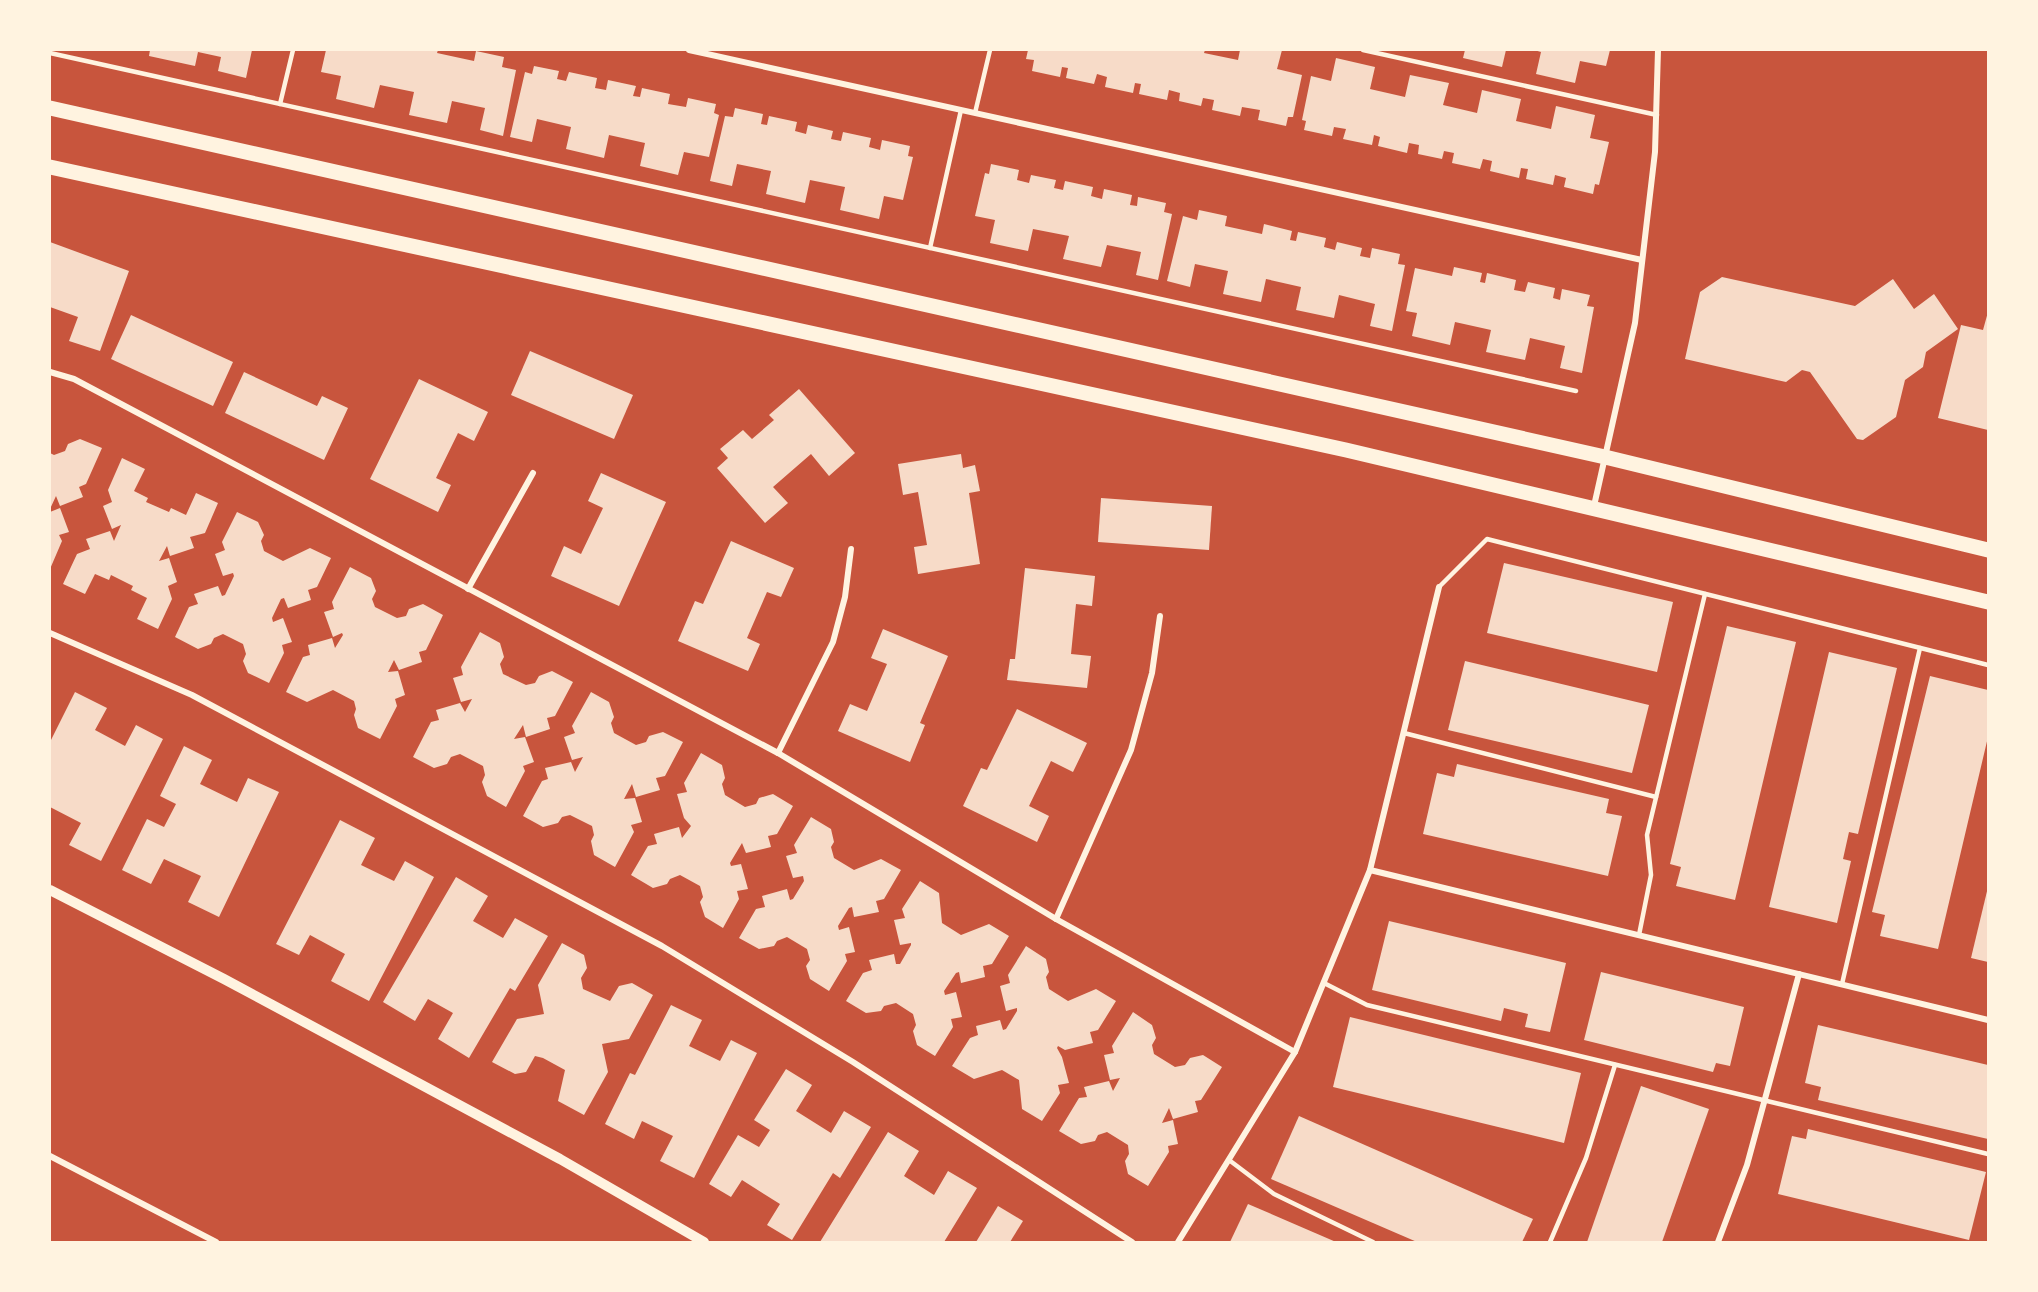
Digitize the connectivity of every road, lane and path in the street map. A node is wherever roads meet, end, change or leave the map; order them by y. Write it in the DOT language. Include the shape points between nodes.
graph roads {
  1 [pos="293,50"];
  2 [pos="689,50"];
  3 [pos="990,50"];
  4 [pos="1363,50"];
  5 [pos="1658,50"];
  6 [pos="50,53"];
  7 [pos="280,104"];
  8 [pos="50,108"];
  9 [pos="961,110"];
  10 [pos="975,113"];
  11 [pos="1657,115"];
  12 [pos="50,167"];
  13 [pos="930,248"];
  14 [pos="1642,260"];
  15 [pos="50,372"];
  16 [pos="1576,391"];
  17 [pos="1605,457"];
  18 [pos="533,473"];
  19 [pos="1594,506"];
  20 [pos="851,549"];
  21 [pos="1989,550"];
  22 [pos="1439,587"];
  23 [pos="468,589"];
  24 [pos="1705,594"];
  25 [pos="1989,602"];
  26 [pos="1160,616"];
  27 [pos="50,633"];
  28 [pos="1920,648"];
  29 [pos="1989,665"];
  30 [pos="1404,733"];
  31 [pos="778,753"];
  32 [pos="1656,797"];
  33 [pos="1370,870"];
  34 [pos="50,890"];
  35 [pos="1056,919"];
  36 [pos="1639,935"];
  37 [pos="1799,974"];
  38 [pos="1324,983"];
  39 [pos="1842,984"];
  40 [pos="1989,1020"];
  41 [pos="1295,1052"];
  42 [pos="1615,1065"];
  43 [pos="1765,1101"];
  44 [pos="1989,1154"];
  45 [pos="50,1156"];
  46 [pos="1229,1160"];
  47 [pos="216,1242"];
  48 [pos="704,1242"];
  49 [pos="1132,1242"];
  50 [pos="1178,1242"];
  51 [pos="1373,1242"];
  52 [pos="1550,1242"];
  53 [pos="1718,1242"];
  1 -- 7 [label="lane"];
  2 -- 9 [label="street"];
  3 -- 10 [label="lane"];
  4 -- 11 [label="lane"];
  5 -- 11 [label="street"];
  6 -- 7 [label="lane"];
  7 -- 13 [label="lane"];
  8 -- 17 [label="main road"];
  9 -- 10 [label="street"];
  9 -- 13 [label="lane"];
  10 -- 14 [label="street"];
  11 -- 14 [label="street"];
  12 -- 19 [label="main road"];
  13 -- 16 [label="lane"];
  14 -- 17 [label="street" via="1635,323"];
  15 -- 23 [label="street" via="74,379"];
  17 -- 19 [label="street"];
  17 -- 21 [label="main road"];
  18 -- 23 [label="street"];
  19 -- 25 [label="main road"];
  20 -- 31 [label="street" via="845,597 833,642"];
  22 -- 24 [label="lane" via="1486,539"];
  22 -- 30 [label="street"];
  23 -- 31 [label="street"];
  24 -- 28 [label="lane"];
  24 -- 32 [label="lane"];
  26 -- 35 [label="street" via="1152,673 1131,750"];
  27 -- 49 [label="street" via="192,695 662,946 853,1062"];
  28 -- 29 [label="lane"];
  28 -- 39 [label="lane"];
  30 -- 32 [label="lane"];
  30 -- 33 [label="street"];
  31 -- 35 [label="street"];
  32 -- 36 [label="lane" via="1647,835 1651,875"];
  33 -- 36 [label="street"];
  33 -- 38 [label="street"];
  34 -- 48 [label="street" via="560,1158"];
  35 -- 41 [label="street"];
  36 -- 37 [label="street"];
  37 -- 39 [label="street"];
  37 -- 43 [label="street"];
  38 -- 41 [label="street"];
  38 -- 42 [label="lane" via="1367,1005"];
  39 -- 40 [label="street"];
  41 -- 46 [label="street"];
  42 -- 43 [label="lane"];
  42 -- 52 [label="lane" via="1586,1158"];
  43 -- 44 [label="lane"];
  43 -- 53 [label="street" via="1747,1165"];
  45 -- 47 [label="street"];
  46 -- 50 [label="street"];
  46 -- 51 [label="lane" via="1274,1194"];
}
